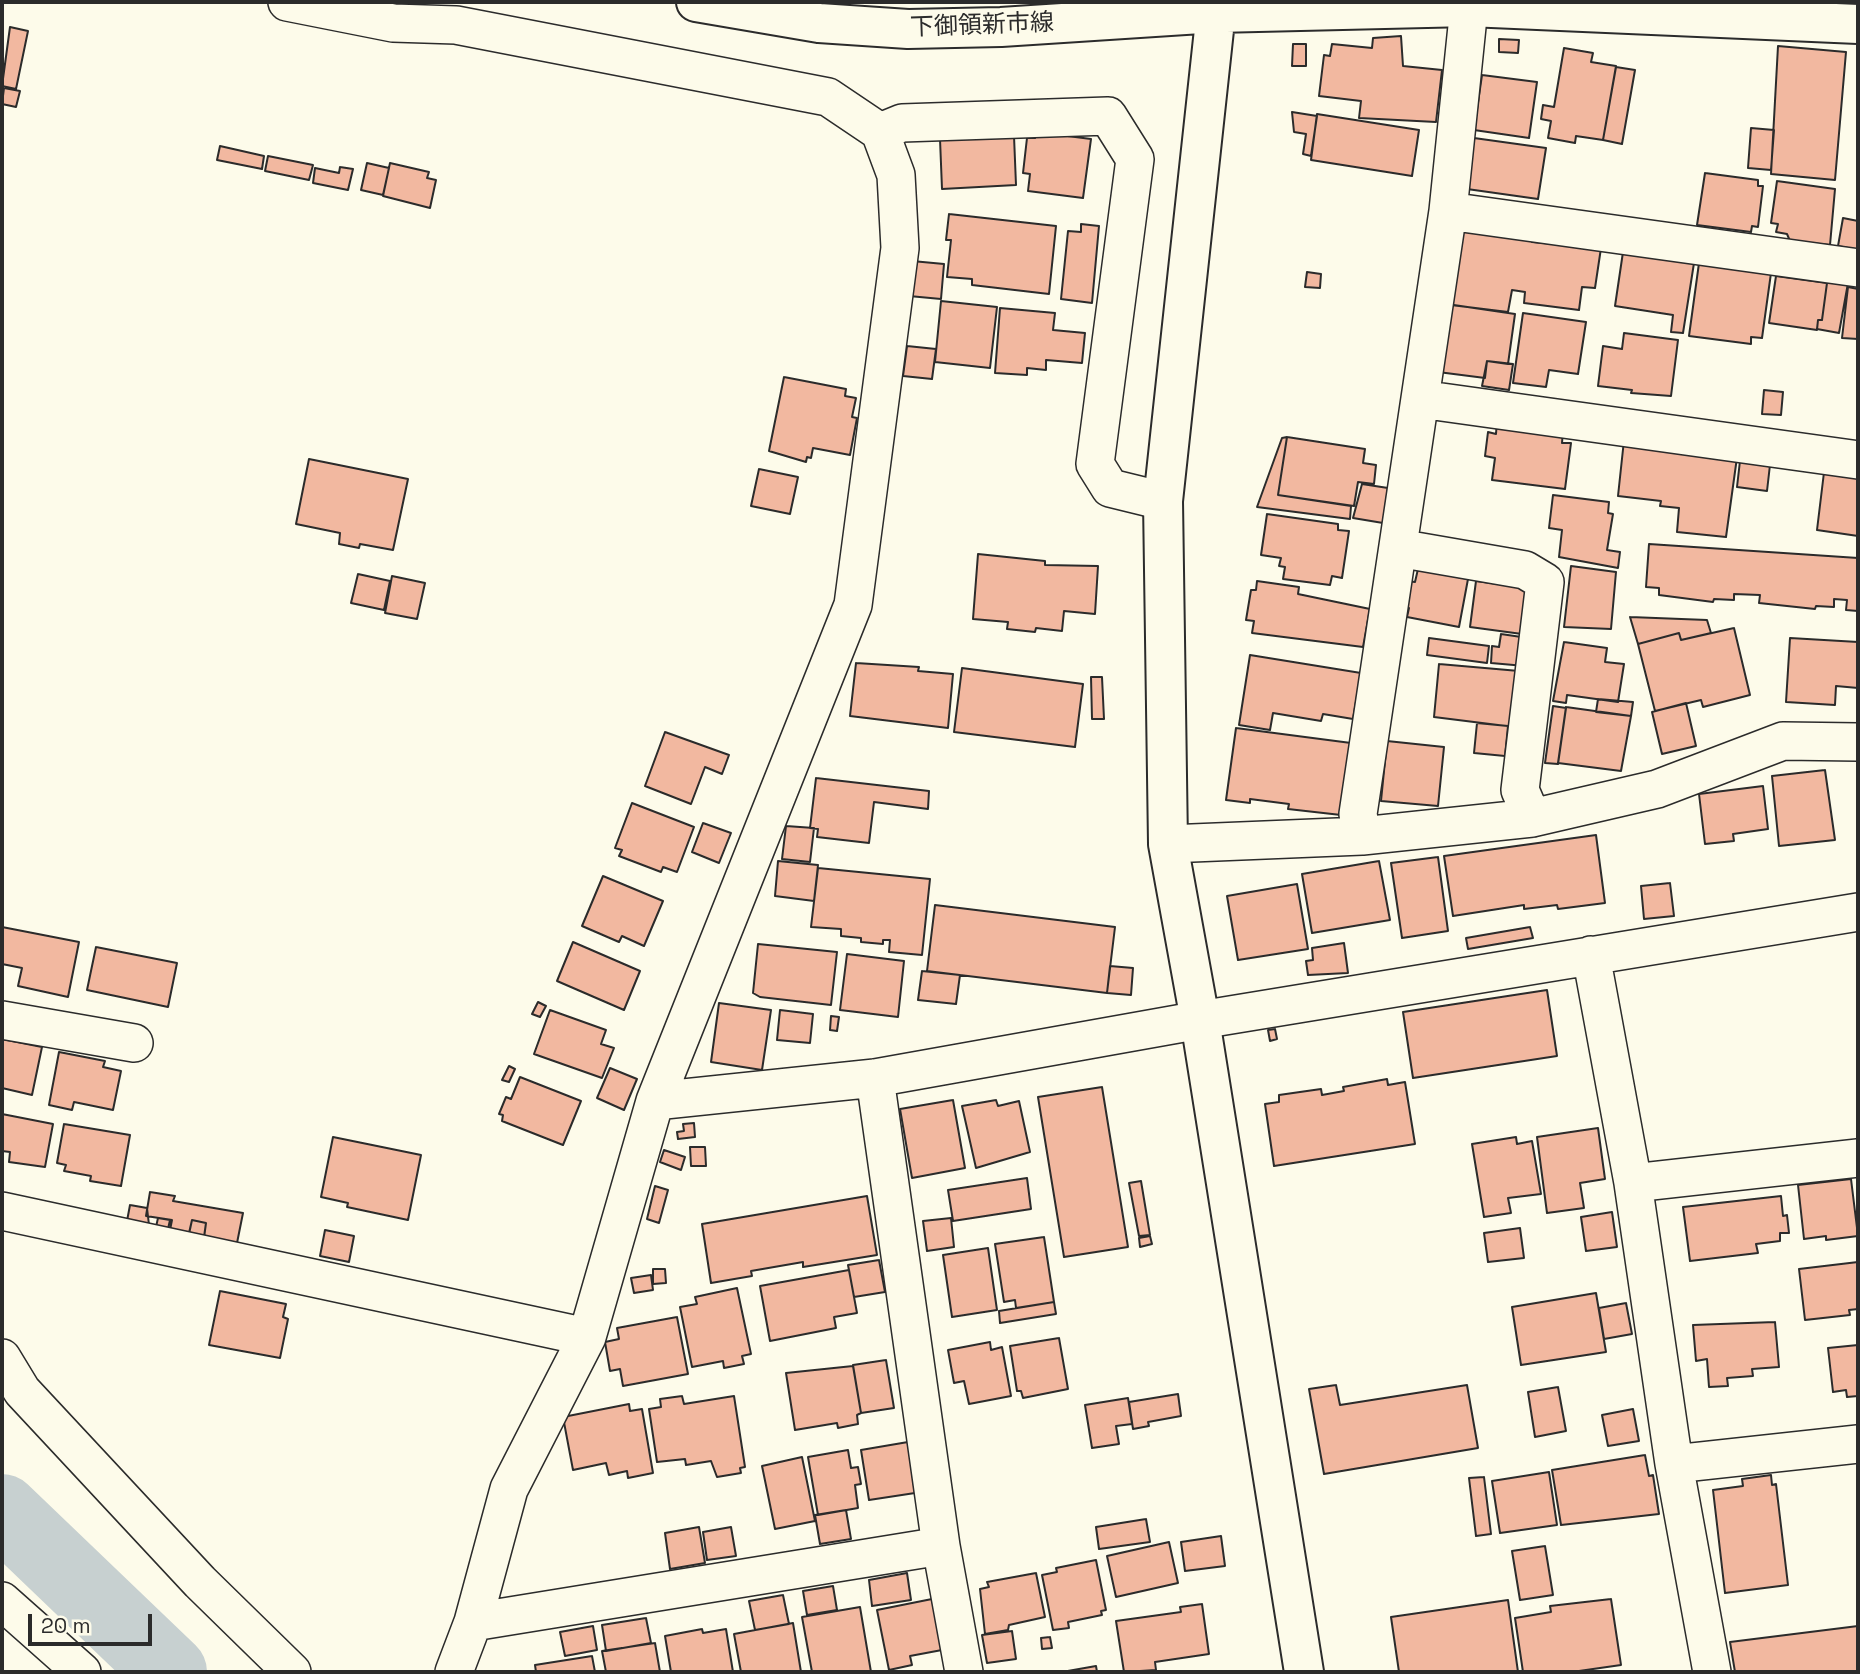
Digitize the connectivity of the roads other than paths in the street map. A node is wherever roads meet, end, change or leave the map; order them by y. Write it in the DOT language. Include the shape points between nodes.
graph roads {
  1 [pos="288,2"];
  2 [pos="696,2"];
  3 [pos="1216,7"];
  4 [pos="1468,7"];
  5 [pos="1858,24"];
  6 [pos="880,132"];
  7 [pos="1448,211"];
  8 [pos="1858,268"];
  9 [pos="1420,399"];
  10 [pos="1858,460"];
  11 [pos="1164,501"];
  12 [pos="1398,548"];
  13 [pos="1858,742"];
  14 [pos="1532,818"];
  15 [pos="1362,836"];
  16 [pos="1168,844"];
  17 [pos="1858,912"];
  18 [pos="1591,956"];
  19 [pos="2,1020"];
  20 [pos="1200,1020"];
  21 [pos="134,1043"];
  22 [pos="875,1078"];
  23 [pos="655,1101"];
  24 [pos="1858,1158"];
  25 [pos="1633,1183"];
  26 [pos="2,1212"];
  27 [pos="587,1337"];
  28 [pos="2,1358"];
  29 [pos="1858,1444"];
  30 [pos="1674,1464"];
  31 [pos="942,1546"];
  32 [pos="2,1601"];
  33 [pos="473,1622"];
  34 [pos="82,1672"];
  35 [pos="292,1672"];
  36 [pos="454,1672"];
  37 [pos="964,1672"];
  38 [pos="1304,1672"];
  39 [pos="1712,1672"];
  1 -- 6 [label="street" via="393,23 456,25 828,97"];
  2 -- 3 [label="street, 下御領新市線" via="819,23 908,29 1001,27"];
  3 -- 4 [label="street, 下御領新市線"];
  3 -- 11 [label="street"];
  4 -- 5 [label="street, 下御領新市線"];
  4 -- 7 [label="street"];
  6 -- 11 [label="street" via="902,123 1108,116 1135,159 1095,464 1110,488"];
  6 -- 23 [label="street" via="896,175 900,248 853,605"];
  7 -- 8 [label="street"];
  7 -- 9 [label="street"];
  9 -- 10 [label="street"];
  9 -- 12 [label="street"];
  11 -- 16 [label="street"];
  12 -- 14 [label="street" via="1525,570 1545,582 1520,790"];
  12 -- 15 [label="street" via="1358,814"];
  13 -- 14 [label="street" via="1783,741 1657,789"];
  14 -- 15 [label="street"];
  15 -- 16 [label="street"];
  16 -- 20 [label="street"];
  17 -- 18 [label="street"];
  18 -- 20 [label="street"];
  18 -- 25 [label="street"];
  19 -- 21 [label="street"];
  20 -- 22 [label="street"];
  20 -- 38 [label="street"];
  22 -- 23 [label="street"];
  22 -- 31 [label="street"];
  23 -- 27 [label="street"];
  24 -- 25 [label="street"];
  25 -- 30 [label="street"];
  26 -- 27 [label="street"];
  27 -- 33 [label="street" via="509,1489"];
  28 -- 35 [label="street" via="32,1401 200,1582"];
  29 -- 30 [label="street"];
  30 -- 39 [label="street"];
  31 -- 33 [label="street"];
  31 -- 37 [label="street"];
  32 -- 34 [label="street"];
  33 -- 36 [label="street"];
}
